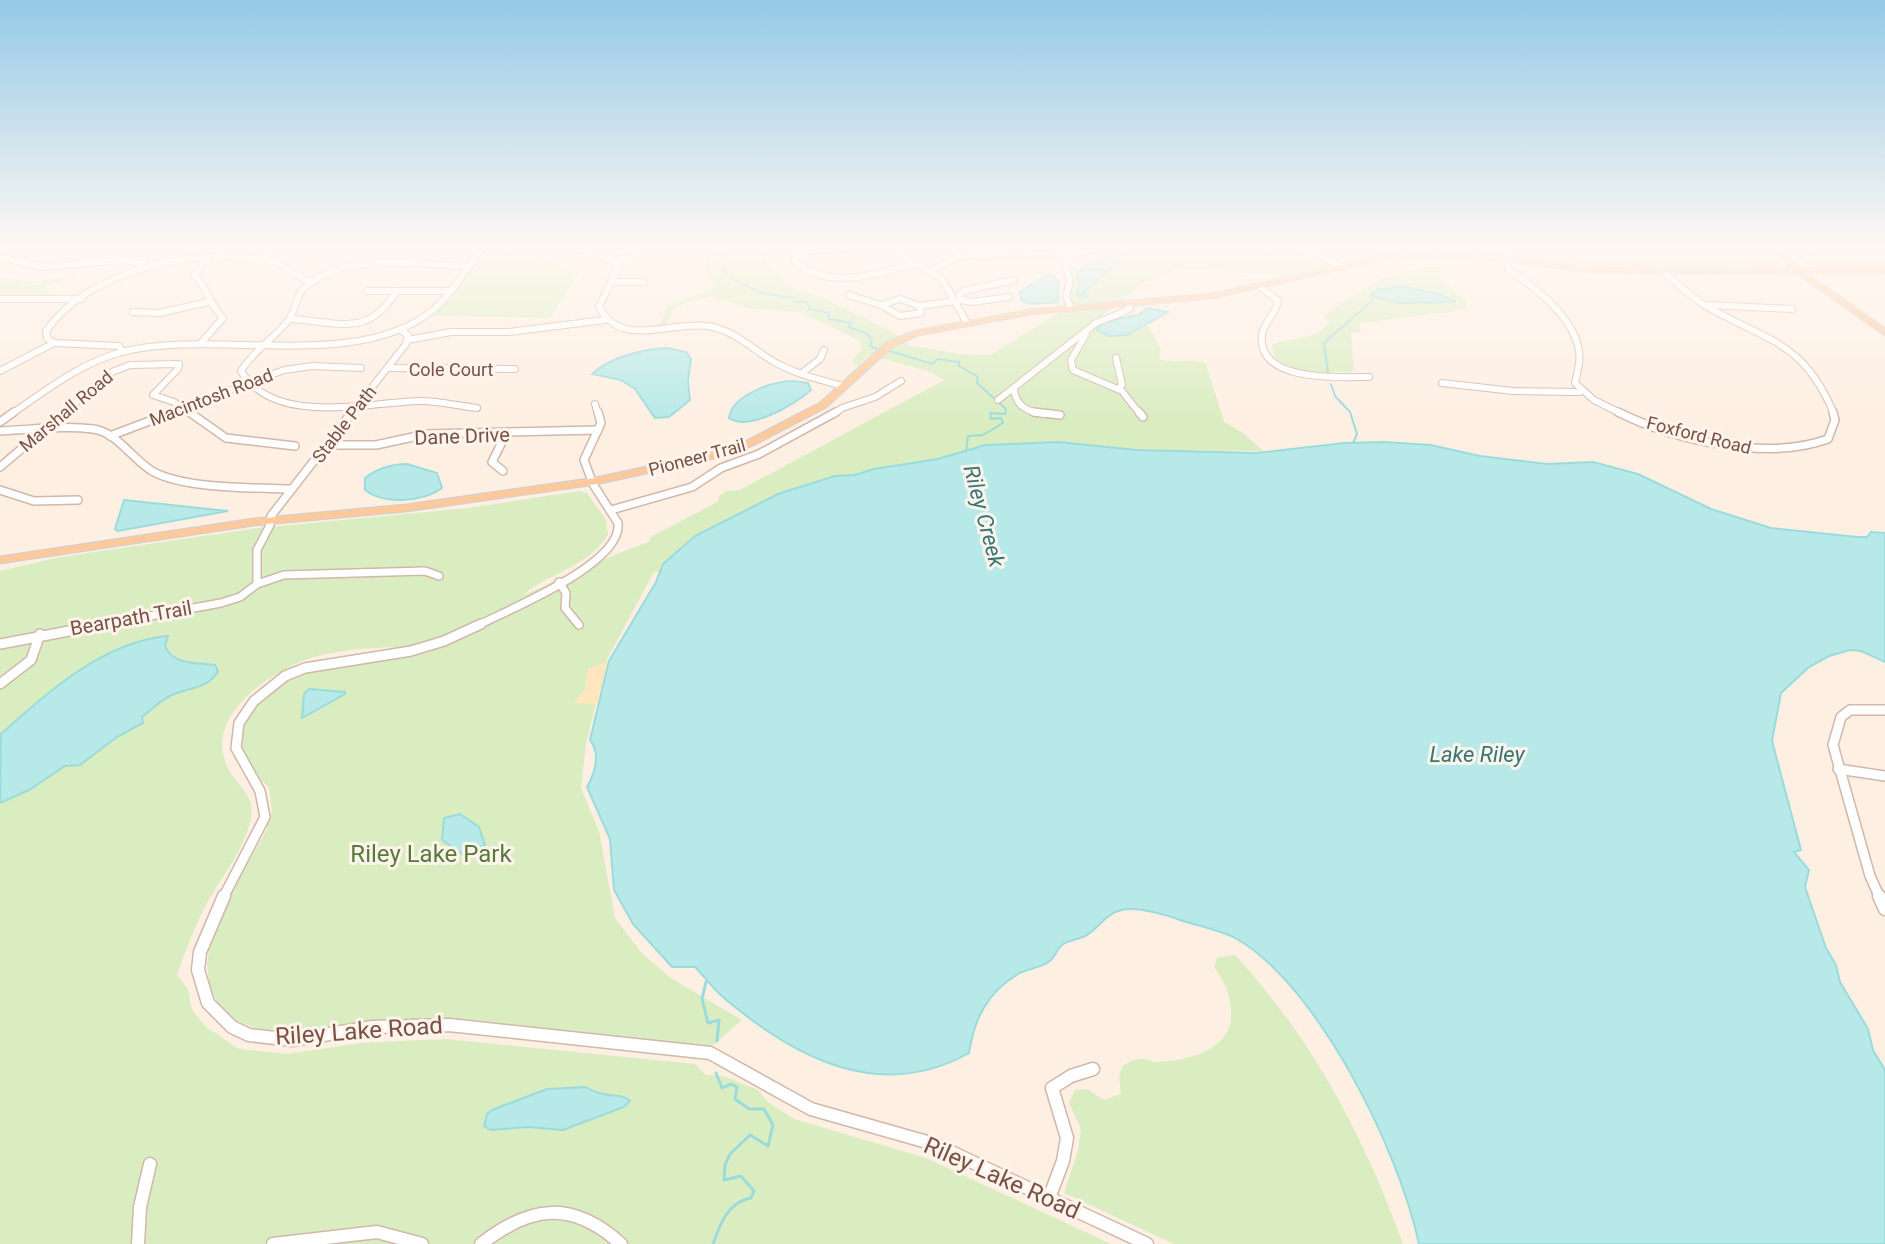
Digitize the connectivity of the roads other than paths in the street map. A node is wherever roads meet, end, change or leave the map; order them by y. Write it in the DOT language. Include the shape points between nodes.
graph roads {
  1 [pos="73,306"];
  2 [pos="190,306"];
  3 [pos="213,306"];
  4 [pos="296,306"];
  5 [pos="387,306"];
  6 [pos="435,306"];
  7 [pos="599,306"];
  8 [pos="882,306"];
  9 [pos="920,306"];
  10 [pos="954,306"];
  11 [pos="1087,306"];
  12 [pos="1129,306"];
  13 [pos="1278,306"];
  14 [pos="1555,306"];
  15 [pos="1706,306"];
  16 [pos="1727,306"];
  17 [pos="1850,306"];
  18 [pos="1852,306"];
  19 [pos="1074,307"];
  20 [pos="1792,309"];
  21 [pos="133,312"];
  22 [pos="290,319"];
  23 [pos="605,320"];
  24 [pos="967,323"];
  25 [pos="400,329"];
  26 [pos="1885,330"];
  27 [pos="1086,334"];
  28 [pos="408,340"];
  29 [pos="54,343"];
  30 [pos="201,343"];
  31 [pos="266,343"];
  32 [pos="824,350"];
  33 [pos="123,352"];
  34 [pos="1116,358"];
  35 [pos="361,368"];
  36 [pos="388,368"];
  37 [pos="515,369"];
  38 [pos="0,371"];
  39 [pos="802,373"];
  40 [pos="1369,377"];
  41 [pos="901,381"];
  42 [pos="249,382"];
  43 [pos="1442,383"];
  44 [pos="843,386"];
  45 [pos="1118,389"];
  46 [pos="1014,390"];
  47 [pos="1580,392"];
  48 [pos="998,400"];
  49 [pos="595,404"];
  50 [pos="357,406"];
  51 [pos="182,408"];
  52 [pos="477,408"];
  53 [pos="1060,415"];
  54 [pos="1143,417"];
  55 [pos="0,422"];
  56 [pos="46,430"];
  57 [pos="598,430"];
  58 [pos="0,431"];
  59 [pos="506,434"];
  60 [pos="110,436"];
  61 [pos="327,445"];
  62 [pos="295,446"];
  63 [pos="0,467"];
  64 [pos="503,471"];
  65 [pos="592,482"];
  66 [pos="292,489"];
  67 [pos="0,490"];
  68 [pos="78,500"];
  69 [pos="611,510"];
  70 [pos="270,520"];
  71 [pos="0,560"];
  72 [pos="439,576"];
  73 [pos="559,582"];
  74 [pos="257,584"];
  75 [pos="579,625"];
  76 [pos="40,634"];
  77 [pos="0,644"];
  78 [pos="0,684"];
  79 [pos="1885,710"];
  80 [pos="1838,769"];
  81 [pos="1885,776"];
  82 [pos="1885,909"];
  83 [pos="1093,1069"];
  84 [pos="150,1164"];
  85 [pos="1049,1198"];
  86 [pos="138,1244"];
  87 [pos="273,1244"];
  88 [pos="422,1244"];
  89 [pos="481,1244"];
  90 [pos="621,1244"];
  91 [pos="1147,1244"];
  1 -- 29 [label="street" via="48,327 46,335"];
  2 -- 21 [label="street"];
  3 -- 30 [label="street" via="222,320"];
  4 -- 22 [label="street"];
  5 -- 22 [label="street" via="361,322"];
  6 -- 25 [label="street"];
  7 -- 23 [label="street"];
  8 -- 9 [label="street" via="905,317 921,313"];
  10 -- 24 [label="street"];
  11 -- 19 [label="main road, Pioneer Trail"];
  12 -- 27 [label="street"];
  13 -- 40 [label="street" via="1261,336 1263,352 1274,363 1310,376"];
  14 -- 47 [label="street" via="1575,336 1580,354 1575,383"];
  15 -- 47 [label="street, Foxford Road" via="1801,357 1835,418 1830,435 1811,446 1743,449 1623,416"];
  16 -- 20 [label="street"];
  17 -- 26 [label="main road"];
  18 -- 26 [label="main road"];
  19 -- 24 [label="main road, Pioneer Trail"];
  22 -- 31 [label="street"];
  23 -- 28 [label="street"];
  23 -- 39 [label="street" via="636,332 717,328"];
  24 -- 44 [label="main road, Pioneer Trail" via="897,341"];
  25 -- 28 [label="street"];
  25 -- 31 [label="street" via="342,342"];
  27 -- 45 [label="street" via="1071,360 1073,370"];
  27 -- 46 [label="street" via="1074,338"];
  28 -- 36 [label="street, Stable Path"];
  29 -- 33 [label="street" via="119,346"];
  29 -- 38 [label="street"];
  30 -- 31 [label="street"];
  30 -- 33 [label="street"];
  31 -- 42 [label="street" via="242,368"];
  32 -- 39 [label="street"];
  33 -- 55 [label="street" via="65,374"];
  34 -- 45 [label="street" via="1122,385"];
  35 -- 42 [label="street, Macintosh Road" via="305,366"];
  36 -- 37 [label="street, Cole Court"];
  36 -- 50 [label="street, Stable Path"];
  39 -- 44 [label="street"];
  41 -- 69 [label="street" via="681,492"];
  42 -- 50 [label="street" via="288,405"];
  42 -- 51 [label="street, Macintosh Road"];
  43 -- 47 [label="street"];
  44 -- 65 [label="main road, Pioneer Trail" via="811,412 737,448"];
  45 -- 54 [label="street"];
  46 -- 48 [label="street"];
  46 -- 53 [label="street" via="1025,410"];
  49 -- 57 [label="street" via="602,419"];
  50 -- 52 [label="street" via="415,400"];
  50 -- 61 [label="street, Stable Path"];
  51 -- 56 [label="street, Marshall Road" via="153,395 179,364 125,366"];
  51 -- 60 [label="street, Macintosh Road"];
  51 -- 62 [label="street, Marshall Road" via="226,438"];
  56 -- 58 [label="street"];
  56 -- 60 [label="street" via="93,429"];
  56 -- 63 [label="street, Marshall Road"];
  57 -- 59 [label="street, Dane Drive"];
  57 -- 65 [label="street" via="584,455"];
  59 -- 61 [label="street, Dane Drive" via="427,434 376,445"];
  59 -- 64 [label="street" via="492,462"];
  60 -- 66 [label="street" via="167,478"];
  61 -- 66 [label="street, Stable Path"];
  65 -- 69 [label="street"];
  65 -- 70 [label="main road, Pioneer Trail"];
  66 -- 70 [label="street, Stable Path"];
  67 -- 68 [label="street" via="34,501"];
  69 -- 73 [label="street, Riley Lake Road" via="619,529 610,549"];
  70 -- 71 [label="main road, Pioneer Trail"];
  70 -- 74 [label="street" via="257,550"];
  72 -- 74 [label="street, Bearpath Trail" via="425,571 291,574"];
  73 -- 75 [label="street" via="566,593 565,608"];
  73 -- 85 [label="street, Riley Lake Road" via="434,645 304,667 274,683 251,704 237,727 236,748 265,796 265,817 200,952 201,987 218,1016 249,1035 292,1040 417,1023 710,1053 811,1109 934,1144"];
  74 -- 76 [label="street, Bearpath Trail" via="221,603"];
  76 -- 77 [label="street, Bearpath Trail"];
  76 -- 78 [label="street" via="31,660"];
  79 -- 80 [label="street" via="1850,710 1841,717 1833,745"];
  80 -- 81 [label="street"];
  80 -- 82 [label="street"];
  83 -- 85 [label="street" via="1061,1077 1054,1084 1052,1103 1064,1124 1066,1146"];
  84 -- 86 [label="street"];
  85 -- 91 [label="street, Riley Lake Road"];
  87 -- 88 [label="street" via="377,1232"];
  89 -- 90 [label="street" via="521,1218 550,1212 586,1216"];
}
